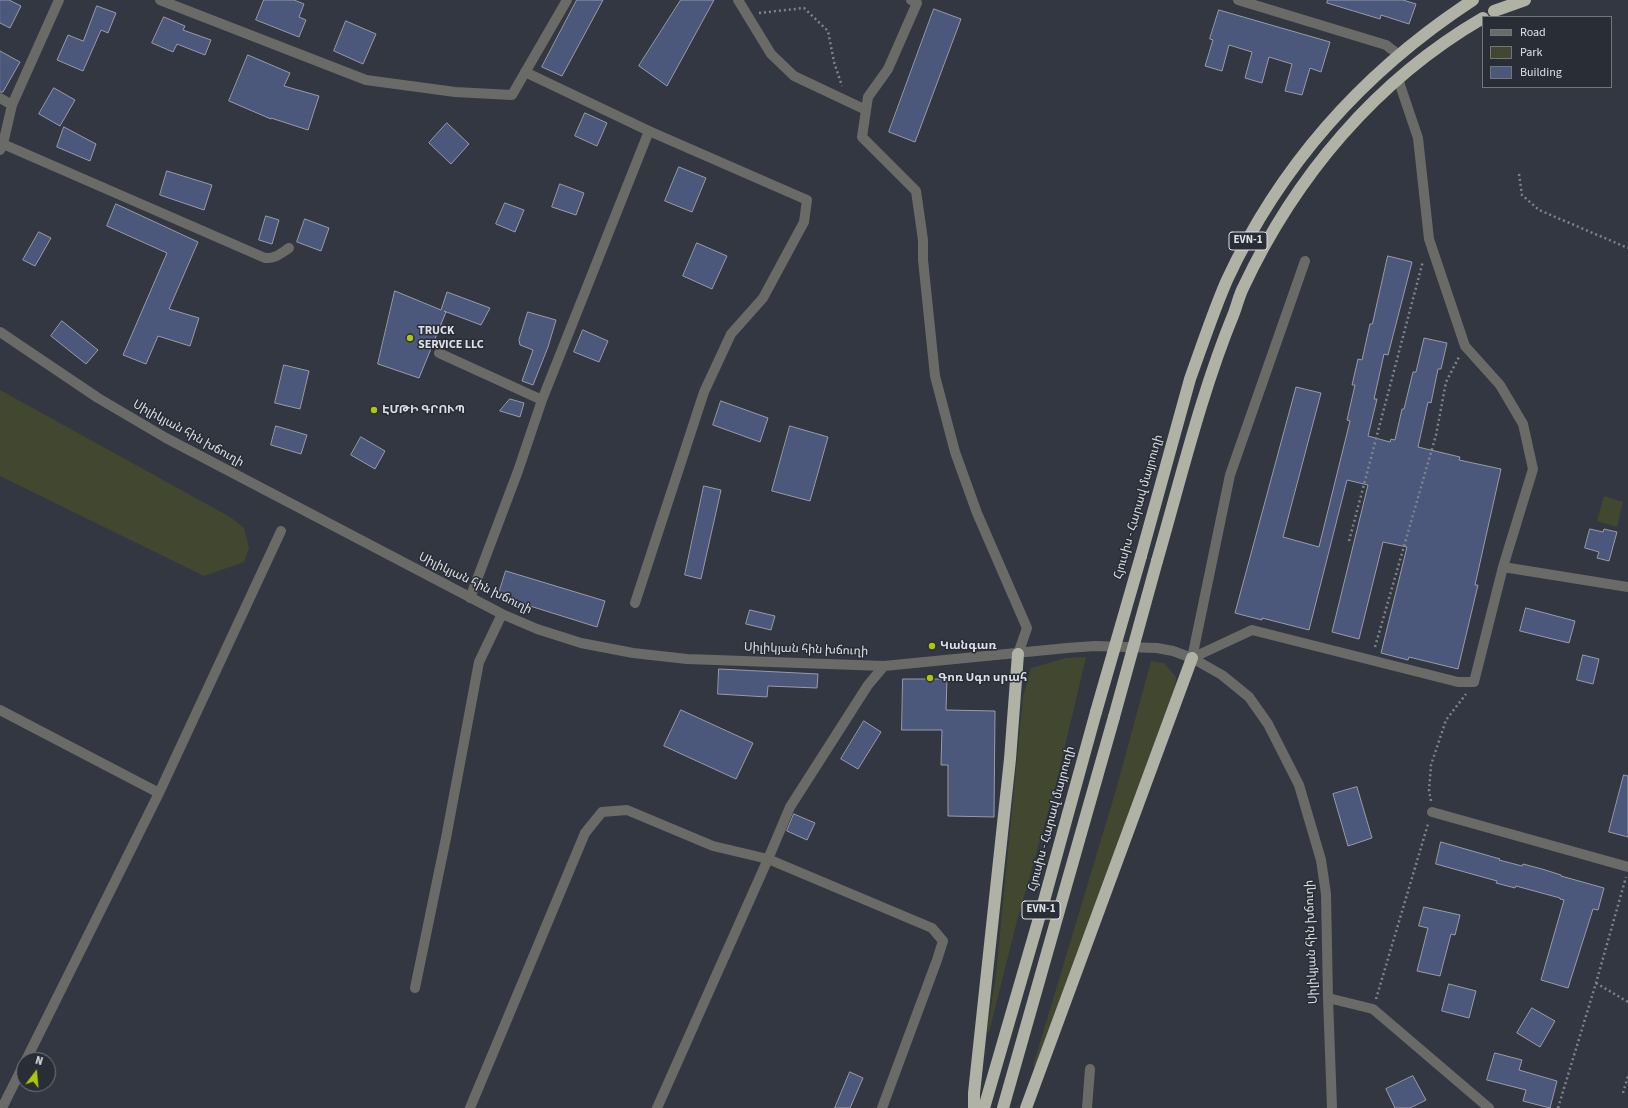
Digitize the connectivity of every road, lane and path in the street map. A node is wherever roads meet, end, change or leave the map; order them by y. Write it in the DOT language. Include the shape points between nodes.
graph roads {
  1 [pos="59,0"];
  2 [pos="160,0"];
  3 [pos="567,0"];
  4 [pos="738,0"];
  5 [pos="911,0"];
  6 [pos="1238,0"];
  7 [pos="1473,0"];
  8 [pos="1512,0"];
  9 [pos="1525,0"];
  10 [pos="1487,15"];
  11 [pos="750,18"];
  12 [pos="1482,18"];
  13 [pos="1399,55"];
  14 [pos="525,72"];
  15 [pos="1398,78"];
  16 [pos="0,98"];
  17 [pos="847,101"];
  18 [pos="12,105"];
  19 [pos="866,110"];
  20 [pos="649,131"];
  21 [pos="2,147"];
  22 [pos="1519,174"];
  23 [pos="1429,239"];
  24 [pos="289,248"];
  25 [pos="1628,248"];
  26 [pos="1305,261"];
  27 [pos="0,332"];
  28 [pos="1465,346"];
  29 [pos="439,354"];
  30 [pos="542,400"];
  31 [pos="1148,528"];
  32 [pos="282,531"];
  33 [pos="1166,531"];
  34 [pos="1349,541"];
  35 [pos="1504,567"];
  36 [pos="1628,587"];
  37 [pos="470,598"];
  38 [pos="635,603"];
  39 [pos="502,614"];
  40 [pos="1375,647"];
  41 [pos="1018,654"];
  42 [pos="1192,658"];
  43 [pos="884,666"];
  44 [pos="1474,682"];
  45 [pos="0,710"];
  46 [pos="159,793"];
  47 [pos="1432,812"];
  48 [pos="768,860"];
  49 [pos="1627,872"];
  50 [pos="1596,983"];
  51 [pos="415,988"];
  52 [pos="1328,998"];
  53 [pos="1628,1002"];
  54 [pos="1373,1009"];
  55 [pos="30,1052"];
  56 [pos="1090,1069"];
  57 [pos="1628,1076"];
  58 [pos="16,1080"];
  59 [pos="1623,1093"];
  60 [pos="2,1108"];
  61 [pos="470,1108"];
  62 [pos="657,1108"];
  63 [pos="882,1108"];
  64 [pos="974,1108"];
  65 [pos="984,1108"];
  66 [pos="1003,1108"];
  67 [pos="1026,1108"];
  68 [pos="1087,1108"];
  69 [pos="1332,1108"];
  70 [pos="1489,1108"];
  71 [pos="1558,1108"];
  1 -- 18 [label="street"];
  2 -- 14 [label="street" via="366,80 455,92 512,95"];
  3 -- 14 [label="street"];
  4 -- 11 [label="street"];
  5 -- 19 [label="street" via="917,3 888,69 868,97"];
  6 -- 13 [label="street" via="1386,45"];
  7 -- 13 [label="highway, Հյուսիս - Հարավ մայրուղի / EVN-1" via="1439,22"];
  8 -- 10 [label="highway, EVN-1"];
  9 -- 10 [label="highway"];
  11 -- 17 [label="street" via="772,54 794,76"];
  11 -- 17 [label="path" via="758,14 804,8 828,31 834,62"];
  12 -- 15 [label="highway, EVN-1" via="1458,32"];
  13 -- 31 [label="highway, Հյուսիս - Հարավ մայրուղի / EVN-1" via="1361,89 1308,148 1278,190 1239,257 1217,305 1190,379"];
  14 -- 20 [label="street"];
  15 -- 23 [label="street" via="1418,138"];
  15 -- 33 [label="highway, EVN-1" via="1359,116 1325,155 1280,219 1254,266 1242,290 1207,384"];
  16 -- 18 [label="street"];
  17 -- 19 [label="street"];
  18 -- 21 [label="street"];
  19 -- 41 [label="street" via="862,137 916,191 935,376 955,452 974,506 1027,628"];
  20 -- 30 [label="street"];
  20 -- 38 [label="street" via="807,200 804,222 763,298 731,334 704,392"];
  21 -- 24 [label="street" via="264,258 278,256"];
  22 -- 25 [label="path" via="1522,195 1539,210"];
  23 -- 28 [label="street"];
  23 -- 34 [label="path"];
  26 -- 42 [label="street" via="1230,475"];
  27 -- 37 [label="street, Սիլիկյան հին խճուղի" via="98,398 166,438"];
  28 -- 35 [label="street" via="1500,385 1523,424 1532,469"];
  28 -- 40 [label="path" via="1446,382 1436,435"];
  29 -- 30 [label="street"];
  30 -- 37 [label="street"];
  31 -- 33 [label="highway"];
  31 -- 65 [label="highway, Հյուսիս - Հարավ մայրուղի / EVN-1, bridge"];
  32 -- 46 [label="street"];
  33 -- 66 [label="highway, EVN-1, bridge"];
  35 -- 36 [label="street"];
  35 -- 44 [label="street"];
  37 -- 39 [label="street, Սիլիկյան հին խճուղի"];
  39 -- 43 [label="street, Սիլիկյան հին խճուղի" via="537,629 581,643 633,653 687,659"];
  39 -- 51 [label="street" via="479,662"];
  41 -- 42 [label="street, Սիլիկյան հին խճուղի" via="1095,646 1157,648"];
  41 -- 43 [label="street, Սիլիկյան հին խճուղի"];
  41 -- 64 [label="highway" via="1010,759"];
  42 -- 44 [label="street" via="1252,630 1458,682"];
  42 -- 52 [label="street, Սիլիկյան հին խճուղի" via="1222,675 1249,697 1268,724 1299,785 1321,860 1326,894"];
  42 -- 67 [label="highway"];
  43 -- 48 [label="street" via="868,685 790,807"];
  44 -- 47 [label="path" via="1446,720 1431,765 1429,791"];
  45 -- 46 [label="street"];
  46 -- 55 [label="street"];
  47 -- 49 [label="street"];
  47 -- 54 [label="path"];
  48 -- 61 [label="street" via="713,846 627,810 602,812 585,833"];
  48 -- 62 [label="street"];
  48 -- 63 [label="street" via="932,928 943,941"];
  49 -- 50 [label="path"];
  50 -- 53 [label="path"];
  50 -- 71 [label="path"];
  52 -- 54 [label="street"];
  52 -- 69 [label="street, Սիլիկյան հին խճուղի"];
  54 -- 70 [label="street"];
  56 -- 68 [label="street"];
  57 -- 59 [label="path"];
  58 -- 60 [label="street"];
}
